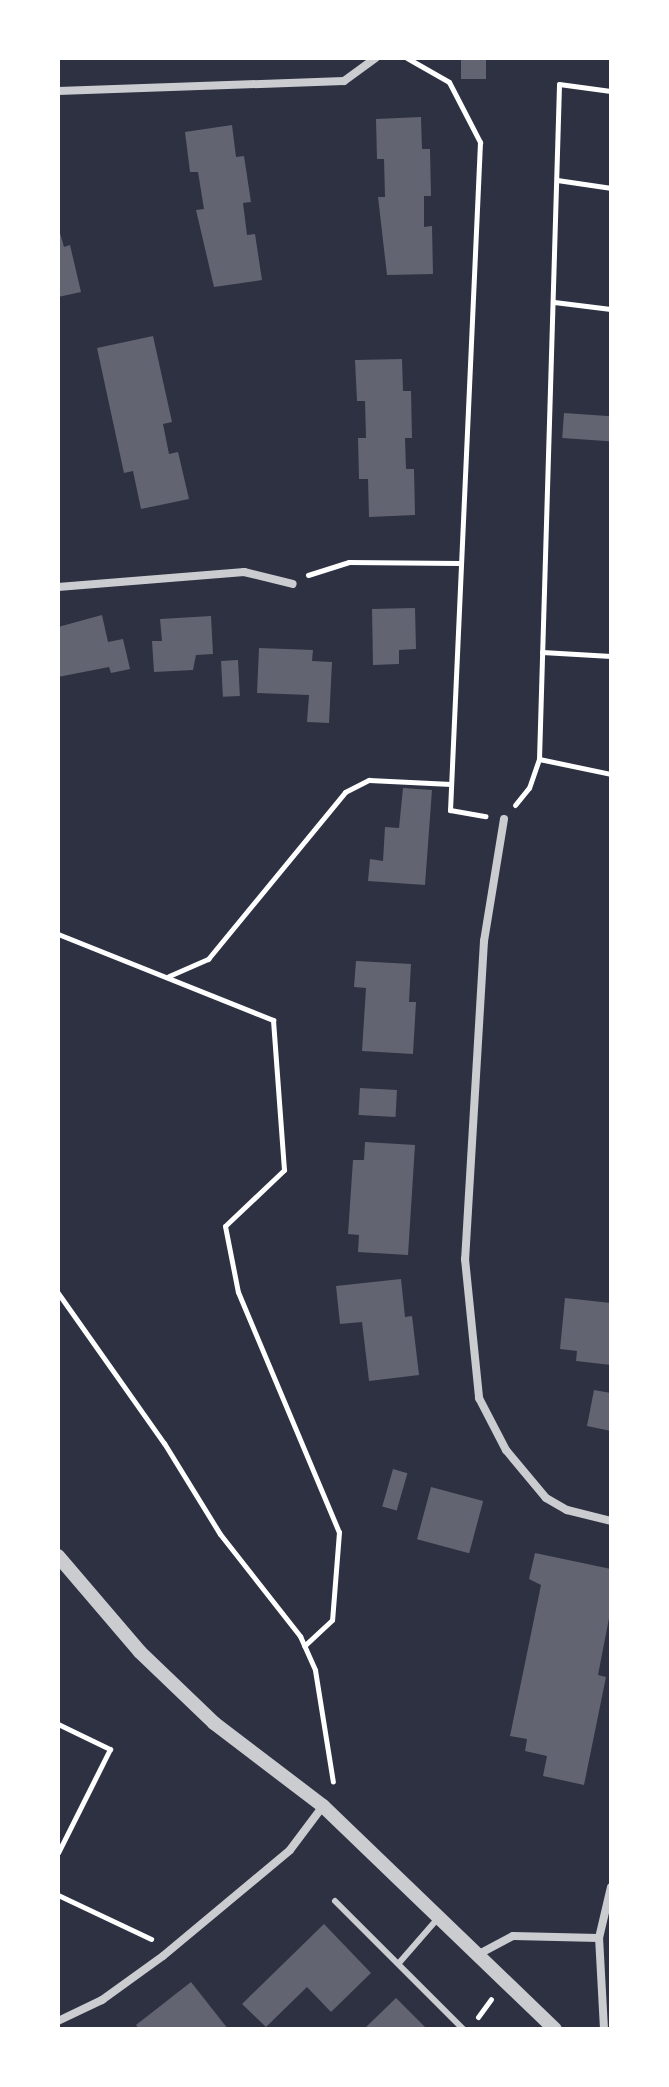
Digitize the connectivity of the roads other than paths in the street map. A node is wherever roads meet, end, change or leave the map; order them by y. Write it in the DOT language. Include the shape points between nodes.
graph roads {
  1 [pos="376,58"];
  2 [pos="58,91"];
  3 [pos="293,584"];
  4 [pos="58,587"];
  5 [pos="504,819"];
  6 [pos="611,1521"];
  7 [pos="58,1556"];
  8 [pos="323,1806"];
  9 [pos="611,1887"];
  10 [pos="335,1901"];
  11 [pos="439,1917"];
  12 [pos="599,1938"];
  13 [pos="479,1954"];
  14 [pos="399,1963"];
  15 [pos="58,2021"];
  16 [pos="463,2029"];
  17 [pos="555,2029"];
  18 [pos="604,2029"];
  1 -- 2 [label="street" via="344,81"];
  3 -- 4 [label="street" via="244,572"];
  5 -- 6 [label="street" via="484,941 465,1259 479,1398 506,1450 546,1498 567,1510"];
  7 -- 8 [label="street" via="140,1652 214,1723"];
  8 -- 11 [label="street"];
  8 -- 15 [label="street" via="290,1850 163,1956 102,2000"];
  9 -- 12 [label="street"];
  10 -- 14 [label="lane"];
  11 -- 13 [label="street"];
  11 -- 14 [label="lane"];
  12 -- 13 [label="street" via="513,1936"];
  12 -- 18 [label="street"];
  13 -- 17 [label="street"];
  14 -- 16 [label="lane"];
}
